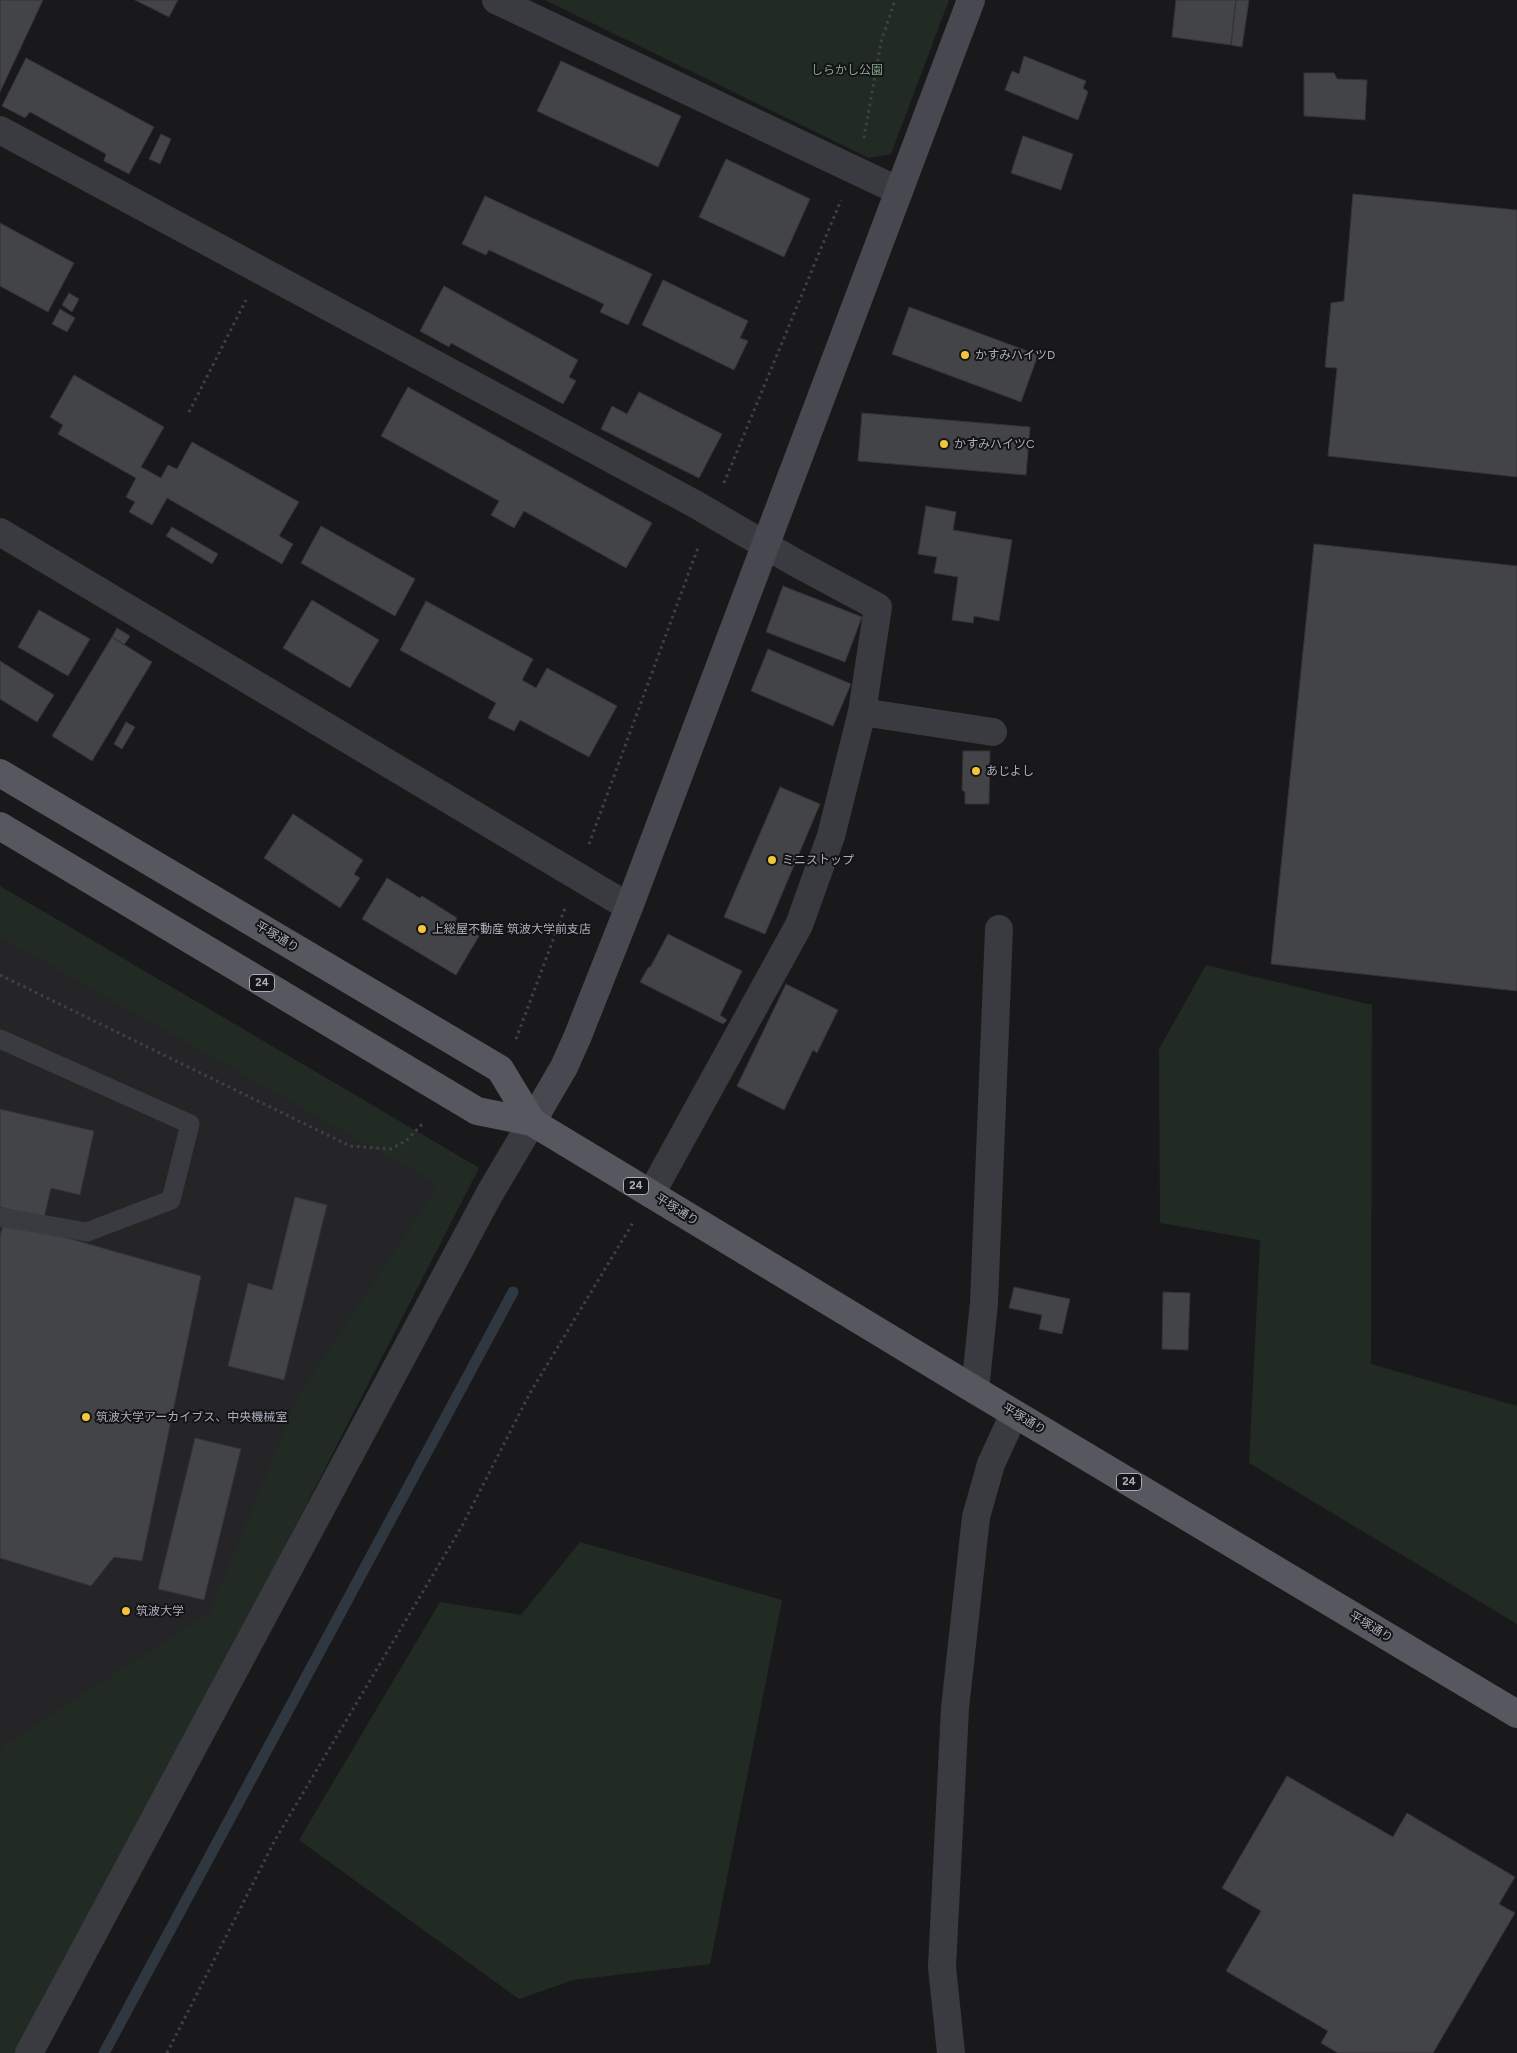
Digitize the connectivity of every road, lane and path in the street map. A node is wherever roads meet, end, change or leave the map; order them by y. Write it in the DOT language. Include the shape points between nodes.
graph roads {
  1 [pos="496,0"];
  2 [pos="971,0"];
  3 [pos="0,130"];
  4 [pos="899,191"];
  5 [pos="261,270"];
  6 [pos="188,412"];
  7 [pos="0,532"];
  8 [pos="766,545"];
  9 [pos="862,712"];
  10 [pos="993,732"];
  11 [pos="0,772"];
  12 [pos="0,826"];
  13 [pos="629,907"];
  14 [pos="999,929"];
  15 [pos="0,975"];
  16 [pos="0,1039"];
  17 [pos="424,1122"];
  18 [pos="532,1122"];
  19 [pos="651,1194"];
  20 [pos="0,1217"];
  21 [pos="975,1390"];
  22 [pos="1014,1414"];
  23 [pos="1517,1714"];
  24 [pos="29,2053"];
  25 [pos="167,2053"];
  26 [pos="951,2053"];
  1 -- 4 [label="street"];
  2 -- 4 [label="street"];
  3 -- 5 [label="street"];
  4 -- 8 [label="street"];
  5 -- 6 [label="path"];
  5 -- 8 [label="street"];
  7 -- 13 [label="street"];
  8 -- 9 [label="street" via="878,607"];
  8 -- 13 [label="street"];
  9 -- 10 [label="street"];
  9 -- 19 [label="street" via="831,836 799,925"];
  11 -- 18 [label="main road, 平塚通り / 24" via="500,1069"];
  12 -- 18 [label="main road, 平塚通り / 24" via="477,1111"];
  13 -- 18 [label="street" via="564,1067"];
  14 -- 21 [label="street" via="984,1303"];
  15 -- 17 [label="path" via="350,1146 390,1149 406,1141"];
  16 -- 20 [label="lane" via="190,1124 171,1200 87,1232"];
  18 -- 19 [label="main road, 平塚通り / 24"];
  18 -- 24 [label="street" via="485,1201"];
  19 -- 21 [label="main road, 平塚通り / 24"];
  19 -- 25 [label="path" via="530,1393 462,1526 275,1840"];
  21 -- 22 [label="main road, 平塚通り / 24"];
  22 -- 23 [label="main road, 平塚通り / 24"];
  22 -- 26 [label="street" via="991,1464 976,1517 955,1708 942,1967"];
}
